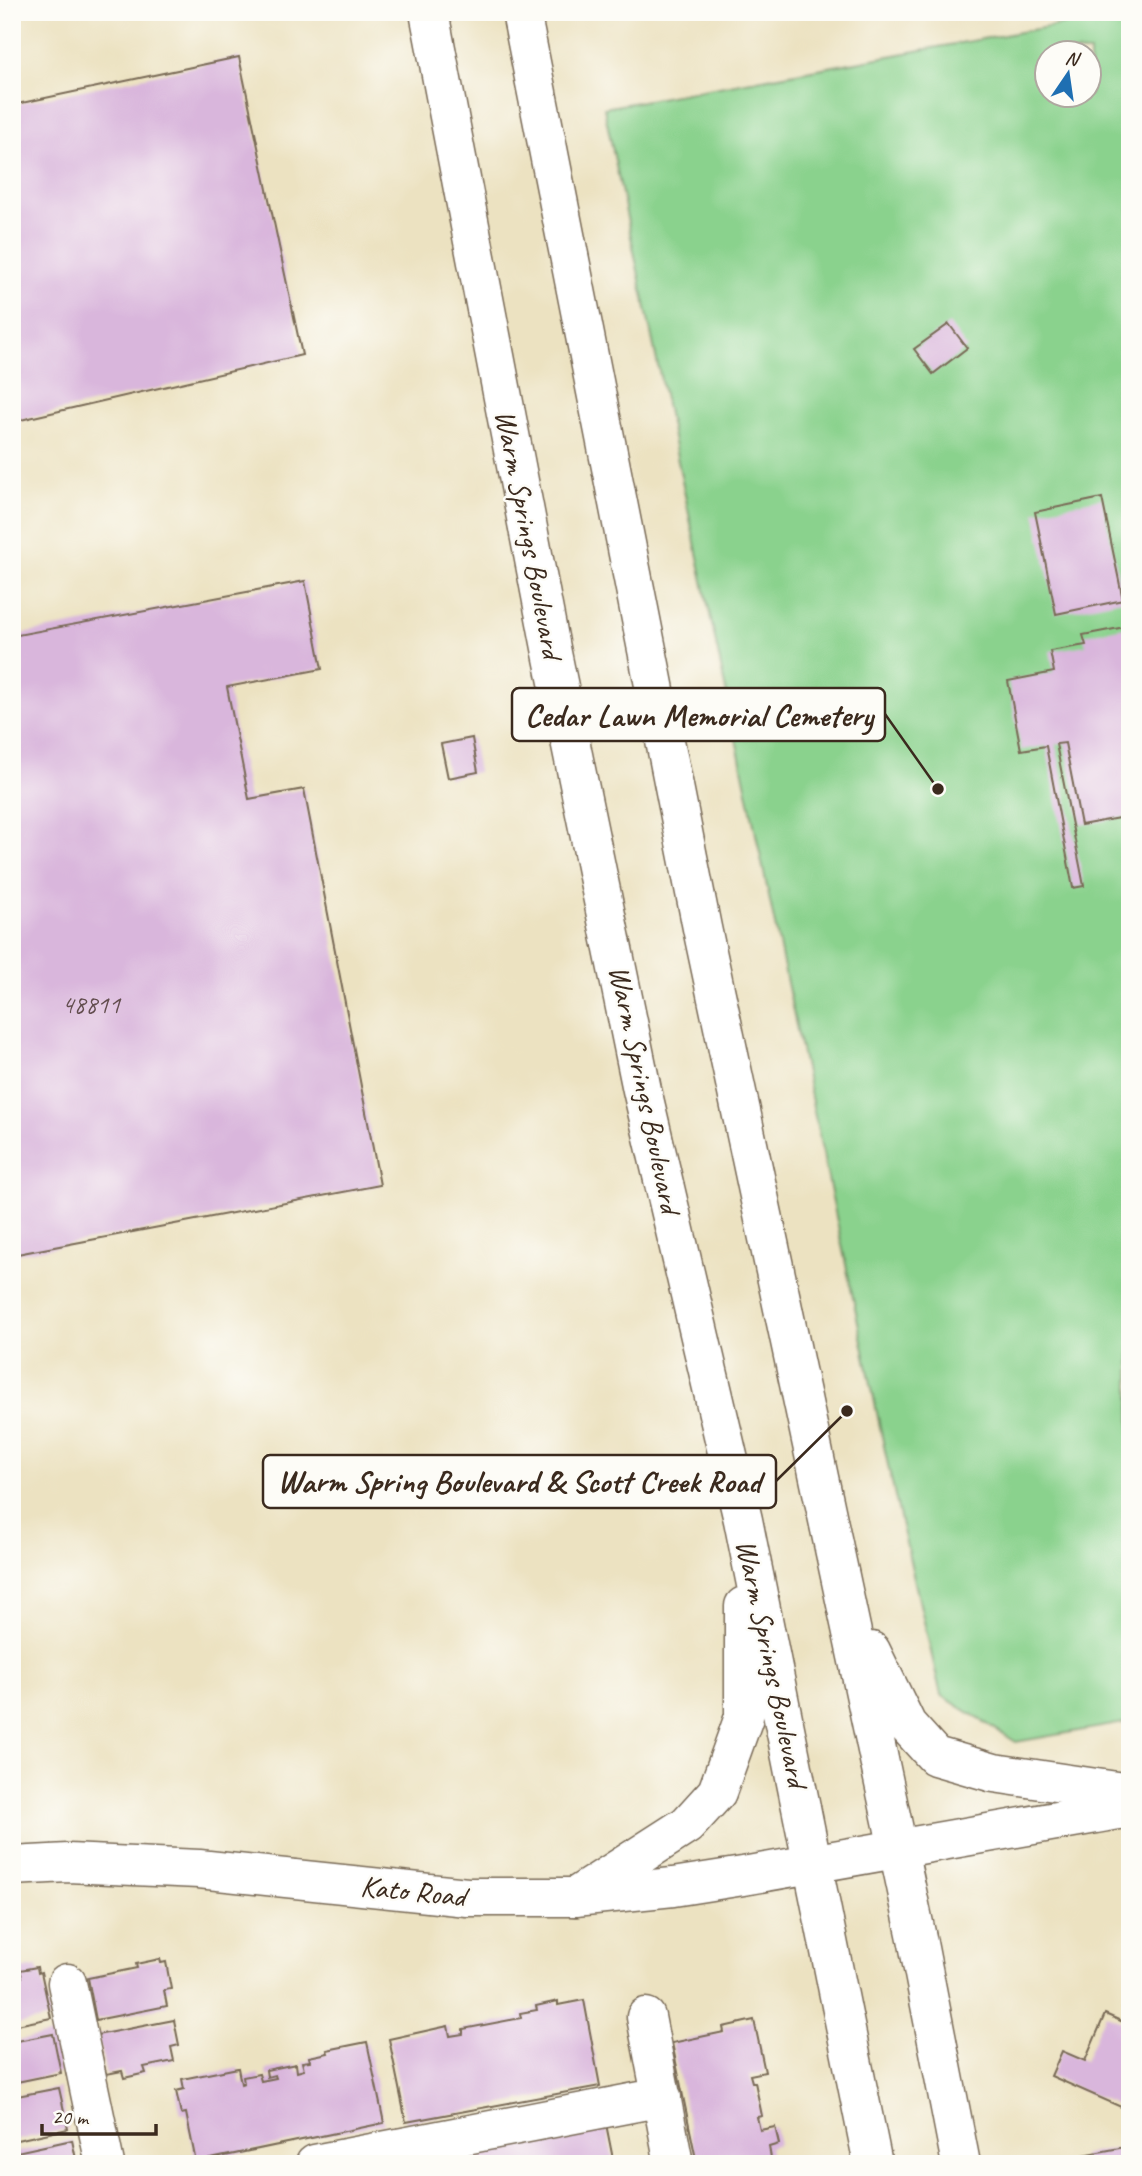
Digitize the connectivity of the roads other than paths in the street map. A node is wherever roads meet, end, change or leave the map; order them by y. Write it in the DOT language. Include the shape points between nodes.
graph roads {
  1 [pos="429,12"];
  2 [pos="521,12"];
  3 [pos="743,1520"];
  4 [pos="845,1597"];
  5 [pos="1130,1793"];
  6 [pos="1130,1808"];
  7 [pos="898,1848"];
  8 [pos="812,1863"];
  9 [pos="12,1866"];
  10 [pos="575,1897"];
  11 [pos="67,1983"];
  12 [pos="646,2017"];
  13 [pos="662,2097"];
  14 [pos="105,2164"];
  15 [pos="315,2164"];
  16 [pos="674,2164"];
  17 [pos="873,2164"];
  18 [pos="961,2164"];
  1 -- 3 [label="main road, Warm Springs Boulevard" via="551,648 642,1090"];
  2 -- 4 [label="main road" via="702,928"];
  3 -- 8 [label="main road, Warm Springs Boulevard"];
  3 -- 10 [label="main road" via="744,1717 717,1792 687,1825"];
  4 -- 5 [label="main road" via="906,1725 935,1756 994,1773"];
  4 -- 7 [label="main road"];
  6 -- 7 [label="main road, Kato Road"];
  7 -- 8 [label="main road, Kato Road"];
  7 -- 18 [label="main road"];
  8 -- 10 [label="main road, Kato Road" via="673,1887"];
  8 -- 17 [label="main road, Warm Springs Boulevard"];
  9 -- 10 [label="main road, Kato Road" via="68,1863 187,1868 467,1897"];
  11 -- 14 [label="main road"];
  12 -- 13 [label="main road"];
  13 -- 15 [label="main road"];
  13 -- 16 [label="main road"];
}
